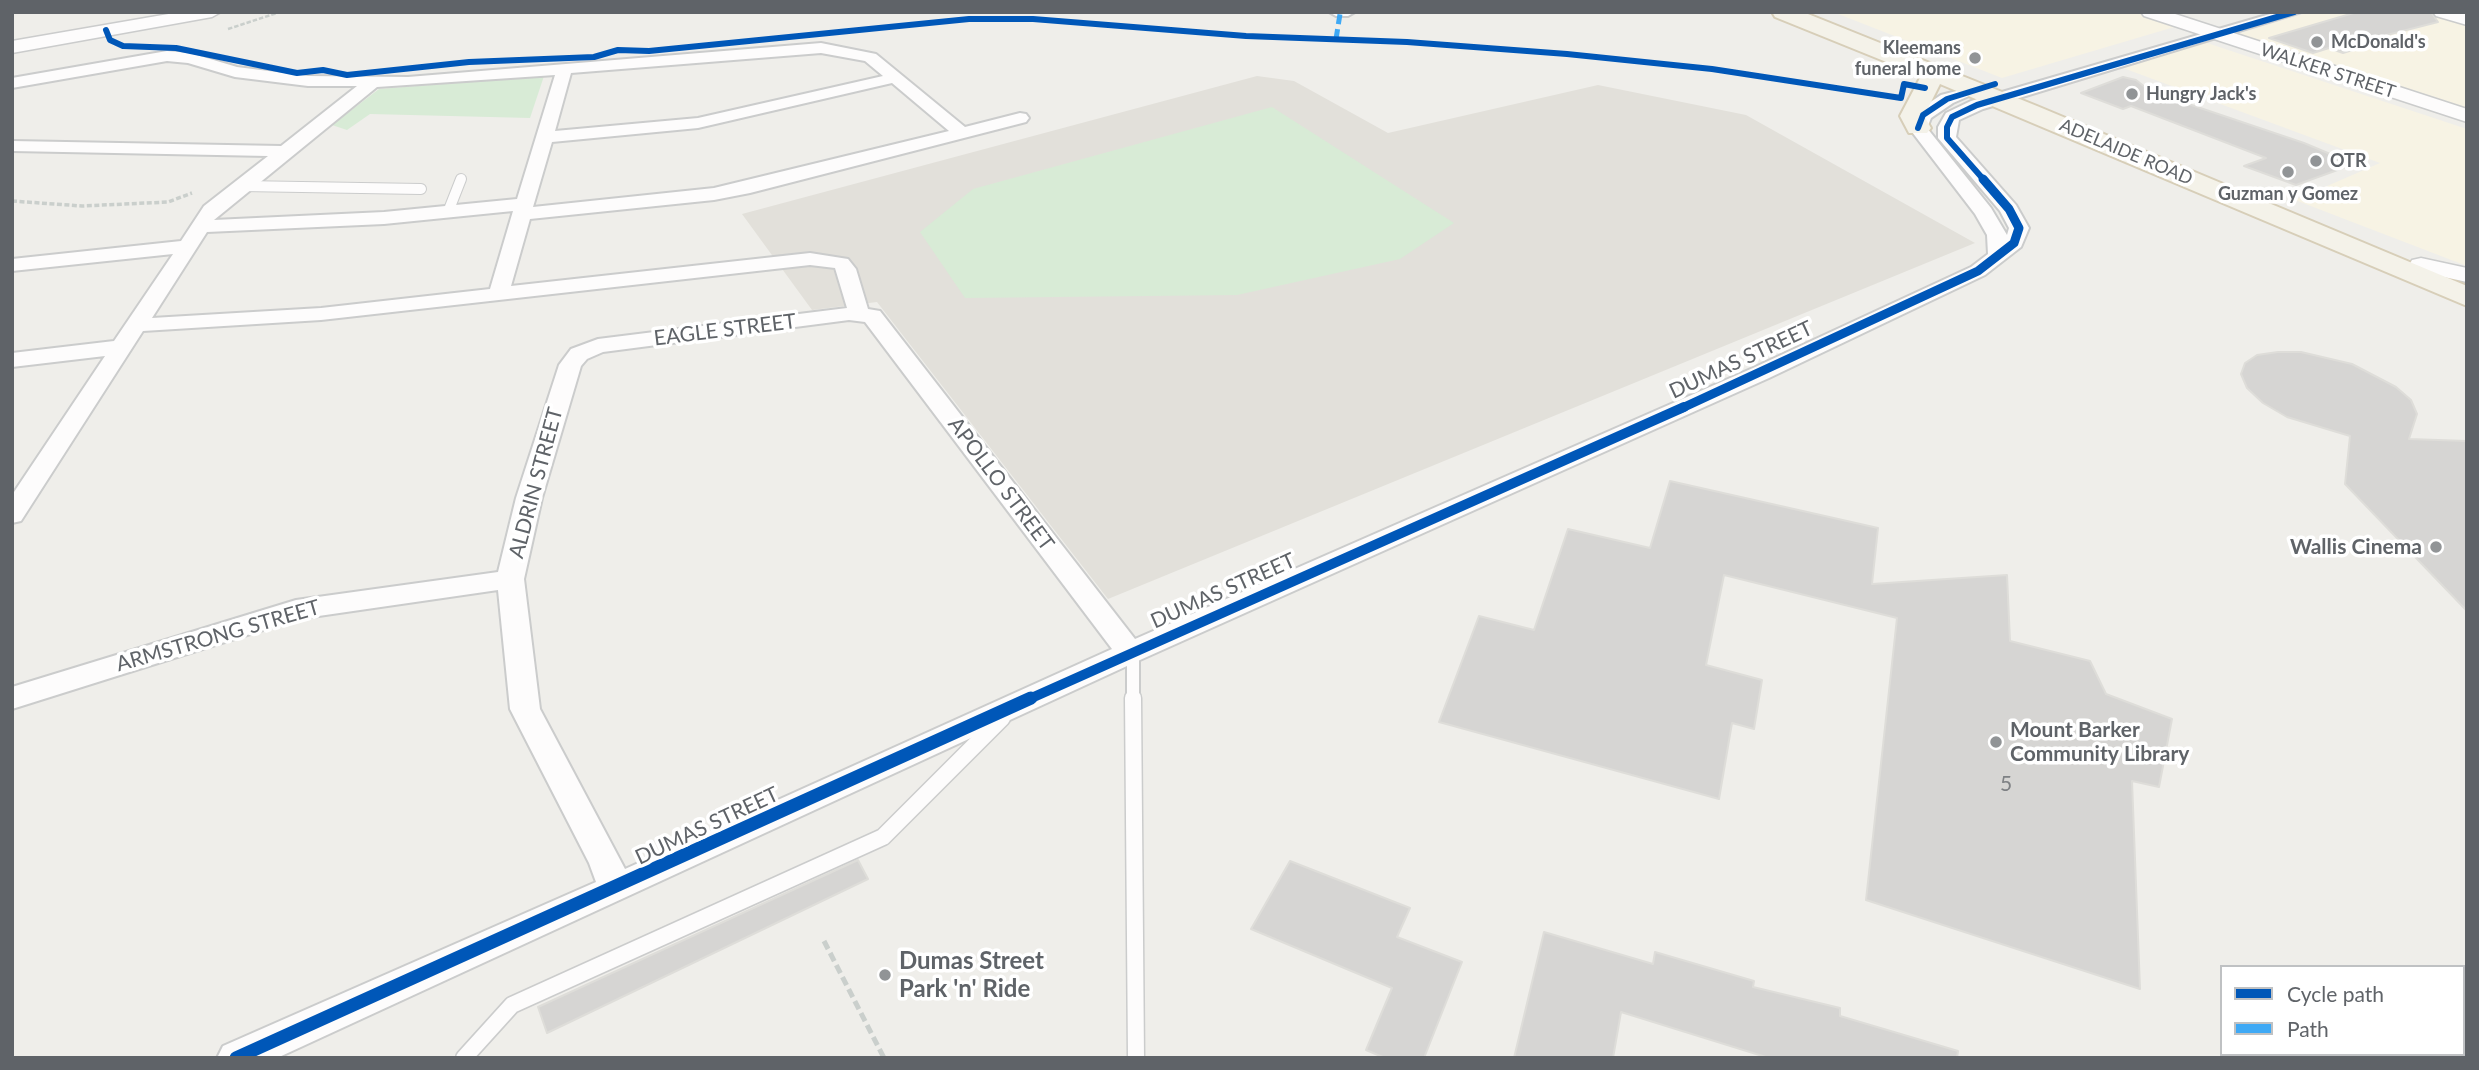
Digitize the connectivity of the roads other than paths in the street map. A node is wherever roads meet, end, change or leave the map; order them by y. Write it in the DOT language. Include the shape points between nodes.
graph roads {
  1 [pos="212,12"];
  2 [pos="1336,12"];
  3 [pos="1348,12"];
  4 [pos="1783,12"];
  5 [pos="1812,12"];
  6 [pos="2150,12"];
  7 [pos="2268,12"];
  8 [pos="2294,12"];
  9 [pos="2442,12"];
  10 [pos="2467,20"];
  11 [pos="2211,32"];
  12 [pos="12,47"];
  13 [pos="564,70"];
  14 [pos="1934,73"];
  15 [pos="894,78"];
  16 [pos="373,82"];
  17 [pos="12,83"];
  18 [pos="1998,92"];
  19 [pos="2467,116"];
  20 [pos="1020,118"];
  21 [pos="1918,128"];
  22 [pos="961,132"];
  23 [pos="544,137"];
  24 [pos="12,146"];
  25 [pos="285,151"];
  26 [pos="461,178"];
  27 [pos="241,186"];
  28 [pos="421,190"];
  29 [pos="523,209"];
  30 [pos="448,212"];
  31 [pos="200,226"];
  32 [pos="187,246"];
  33 [pos="1998,256"];
  34 [pos="12,265"];
  35 [pos="2421,265"];
  36 [pos="2467,275"];
  37 [pos="2467,284"];
  38 [pos="499,292"];
  39 [pos="2467,297"];
  40 [pos="865,315"];
  41 [pos="136,325"];
  42 [pos="121,347"];
  43 [pos="579,354"];
  44 [pos="12,360"];
  45 [pos="12,515"];
  46 [pos="510,579"];
  47 [pos="1131,652"];
  48 [pos="12,698"];
  49 [pos="1012,708"];
  50 [pos="615,889"];
  51 [pos="236,1058"];
  52 [pos="464,1058"];
  53 [pos="1136,1058"];
  1 -- 12 [label="street"];
  2 -- 3 [label="street"];
  4 -- 14 [label="main road, ADELAIDE ROAD"];
  5 -- 18 [label="main road, ADELAIDE ROAD"];
  6 -- 11 [label="street, WALKER STREET"];
  7 -- 11 [label="street"];
  8 -- 11 [label="street"];
  9 -- 10 [label="street"];
  11 -- 18 [label="street"];
  11 -- 18 [label="street"];
  11 -- 19 [label="street, WALKER STREET"];
  13 -- 15 [label="street" via="821,48 870,57"];
  13 -- 16 [label="street"];
  13 -- 23 [label="street"];
  14 -- 18 [label="main road, ADELAIDE ROAD"];
  14 -- 21 [label="main road" via="1912,116"];
  15 -- 22 [label="street"];
  15 -- 23 [label="street" via="698,123"];
  16 -- 17 [label="street" via="308,81 235,72 167,56"];
  16 -- 25 [label="street"];
  18 -- 21 [label="street" via="1947,99 1923,115"];
  18 -- 33 [label="street, DUMAS STREET" via="1952,117 1947,127 1947,138 2009,209 2019,228 2014,243"];
  18 -- 35 [label="main road, ADELAIDE ROAD"];
  18 -- 39 [label="main road, ADELAIDE ROAD"];
  20 -- 22 [label="street"];
  21 -- 33 [label="street" via="1984,212 1997,235"];
  22 -- 29 [label="street" via="714,194"];
  23 -- 29 [label="street"];
  24 -- 25 [label="street"];
  25 -- 27 [label="street"];
  26 -- 30 [label="lane"];
  27 -- 28 [label="lane"];
  27 -- 31 [label="street" via="211,210"];
  29 -- 30 [label="street"];
  29 -- 38 [label="street"];
  30 -- 31 [label="street"];
  31 -- 32 [label="street"];
  32 -- 34 [label="street"];
  32 -- 41 [label="street"];
  33 -- 47 [label="street, DUMAS STREET" via="1978,271 1761,373"];
  35 -- 36 [label="street"];
  35 -- 37 [label="main road, ADELAIDE ROAD"];
  38 -- 40 [label="street" via="819,259 841,262"];
  38 -- 41 [label="street" via="321,314"];
  40 -- 43 [label="street, EAGLE STREET" via="598,346"];
  40 -- 47 [label="street, APOLLO STREET"];
  41 -- 42 [label="street"];
  42 -- 44 [label="street"];
  42 -- 45 [label="street"];
  43 -- 46 [label="street, ALDRIN STREET" via="570,365 529,498"];
  46 -- 48 [label="street, ARMSTRONG STREET" via="296,610"];
  46 -- 50 [label="street, ALDRIN STREET" via="525,709 606,862"];
  47 -- 49 [label="street, DUMAS STREET"];
  47 -- 53 [label="lane"];
  49 -- 50 [label="street, DUMAS STREET"];
  49 -- 52 [label="lane" via="884,837 512,1005"];
  50 -- 51 [label="street, DUMAS STREET"];
}
